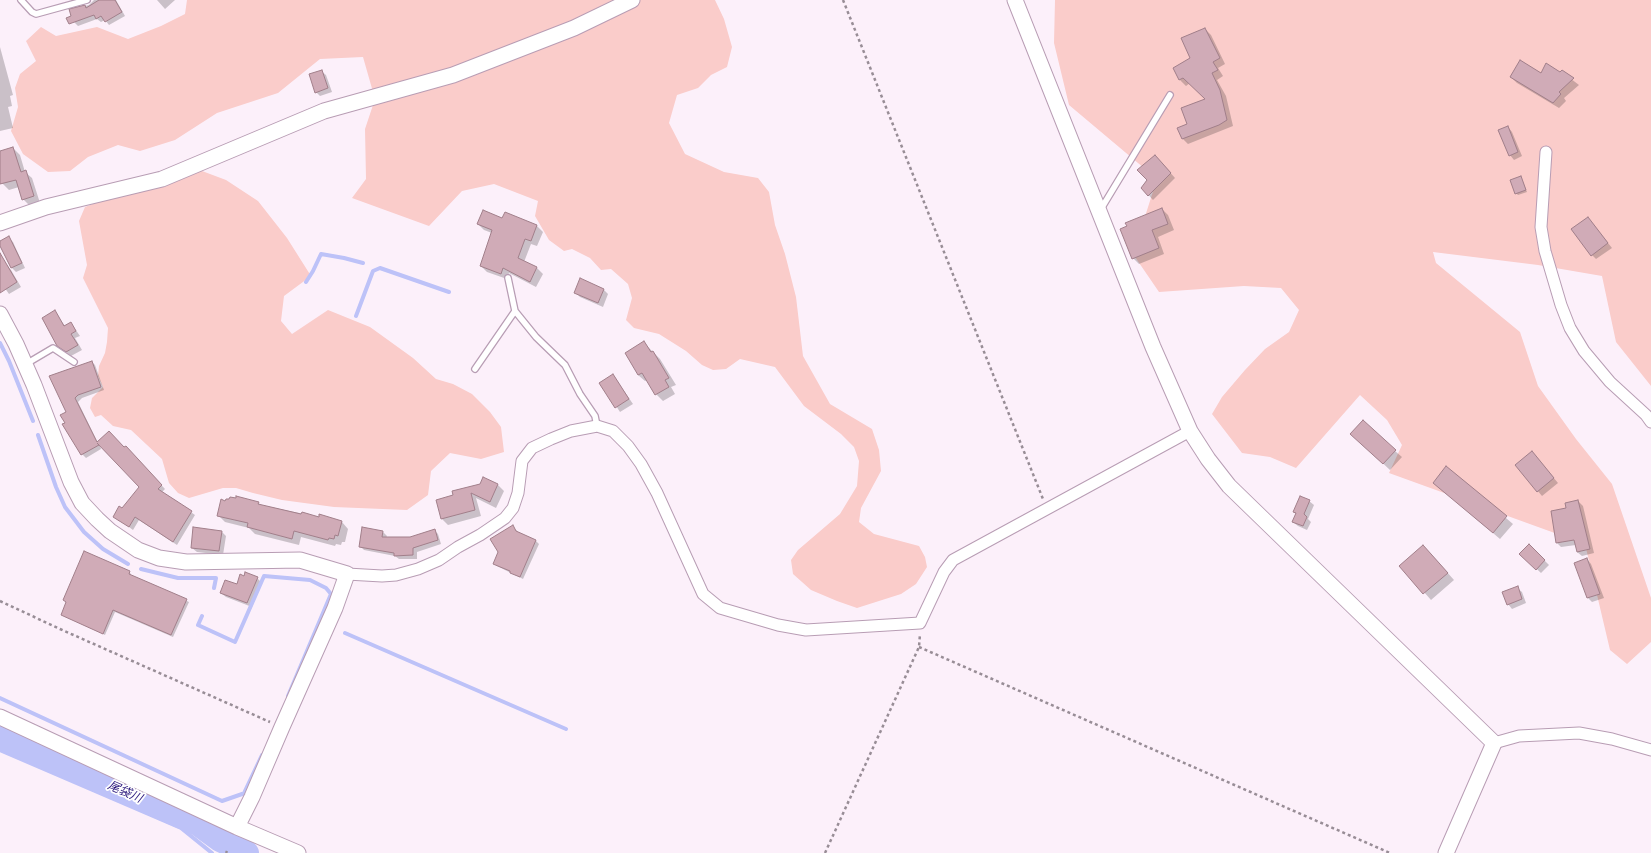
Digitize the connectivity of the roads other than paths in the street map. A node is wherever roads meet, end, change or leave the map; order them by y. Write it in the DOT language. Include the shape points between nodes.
graph roads {
  1 [pos="21,0"];
  2 [pos="87,0"];
  3 [pos="632,0"];
  4 [pos="1015,0"];
  5 [pos="1170,95"];
  6 [pos="1546,152"];
  7 [pos="1099,212"];
  8 [pos="0,223"];
  9 [pos="508,278"];
  10 [pos="515,312"];
  11 [pos="0,314"];
  12 [pos="74,362"];
  13 [pos="25,364"];
  14 [pos="475,369"];
  15 [pos="1651,422"];
  16 [pos="597,426"];
  17 [pos="1190,431"];
  18 [pos="347,574"];
  19 [pos="0,717"];
  20 [pos="1494,743"];
  21 [pos="1651,750"];
  22 [pos="237,827"];
  23 [pos="298,853"];
  24 [pos="1446,853"];
  1 -- 2 [label="lane" via="36,14"];
  3 -- 8 [label="street" via="574,28 460,72 324,111 162,178 46,207"];
  4 -- 7 [label="street"];
  5 -- 7 [label="lane"];
  6 -- 15 [label="street" via="1541,227 1545,251 1561,305 1570,328 1584,351 1610,382 1646,414"];
  7 -- 17 [label="street" via="1153,348"];
  9 -- 10 [label="lane"];
  10 -- 14 [label="lane"];
  10 -- 16 [label="lane" via="565,365 595,416"];
  11 -- 13 [label="street"];
  12 -- 13 [label="lane" via="53,348"];
  13 -- 18 [label="street" via="71,482 82,503 101,523 134,547 159,558 186,562 300,560"];
  16 -- 17 [label="street" via="613,431 641,464 657,492 703,594 720,608 778,625 806,630 920,623 944,572 953,560"];
  16 -- 18 [label="street" via="571,432 532,448 522,461 518,493 513,508 505,518 480,536 418,569 382,576"];
  17 -- 20 [label="street" via="1229,486"];
  18 -- 22 [label="street" via="335,608"];
  19 -- 22 [label="street"];
  20 -- 21 [label="street" via="1519,736 1579,733"];
  20 -- 24 [label="street"];
  22 -- 23 [label="street"];
}
